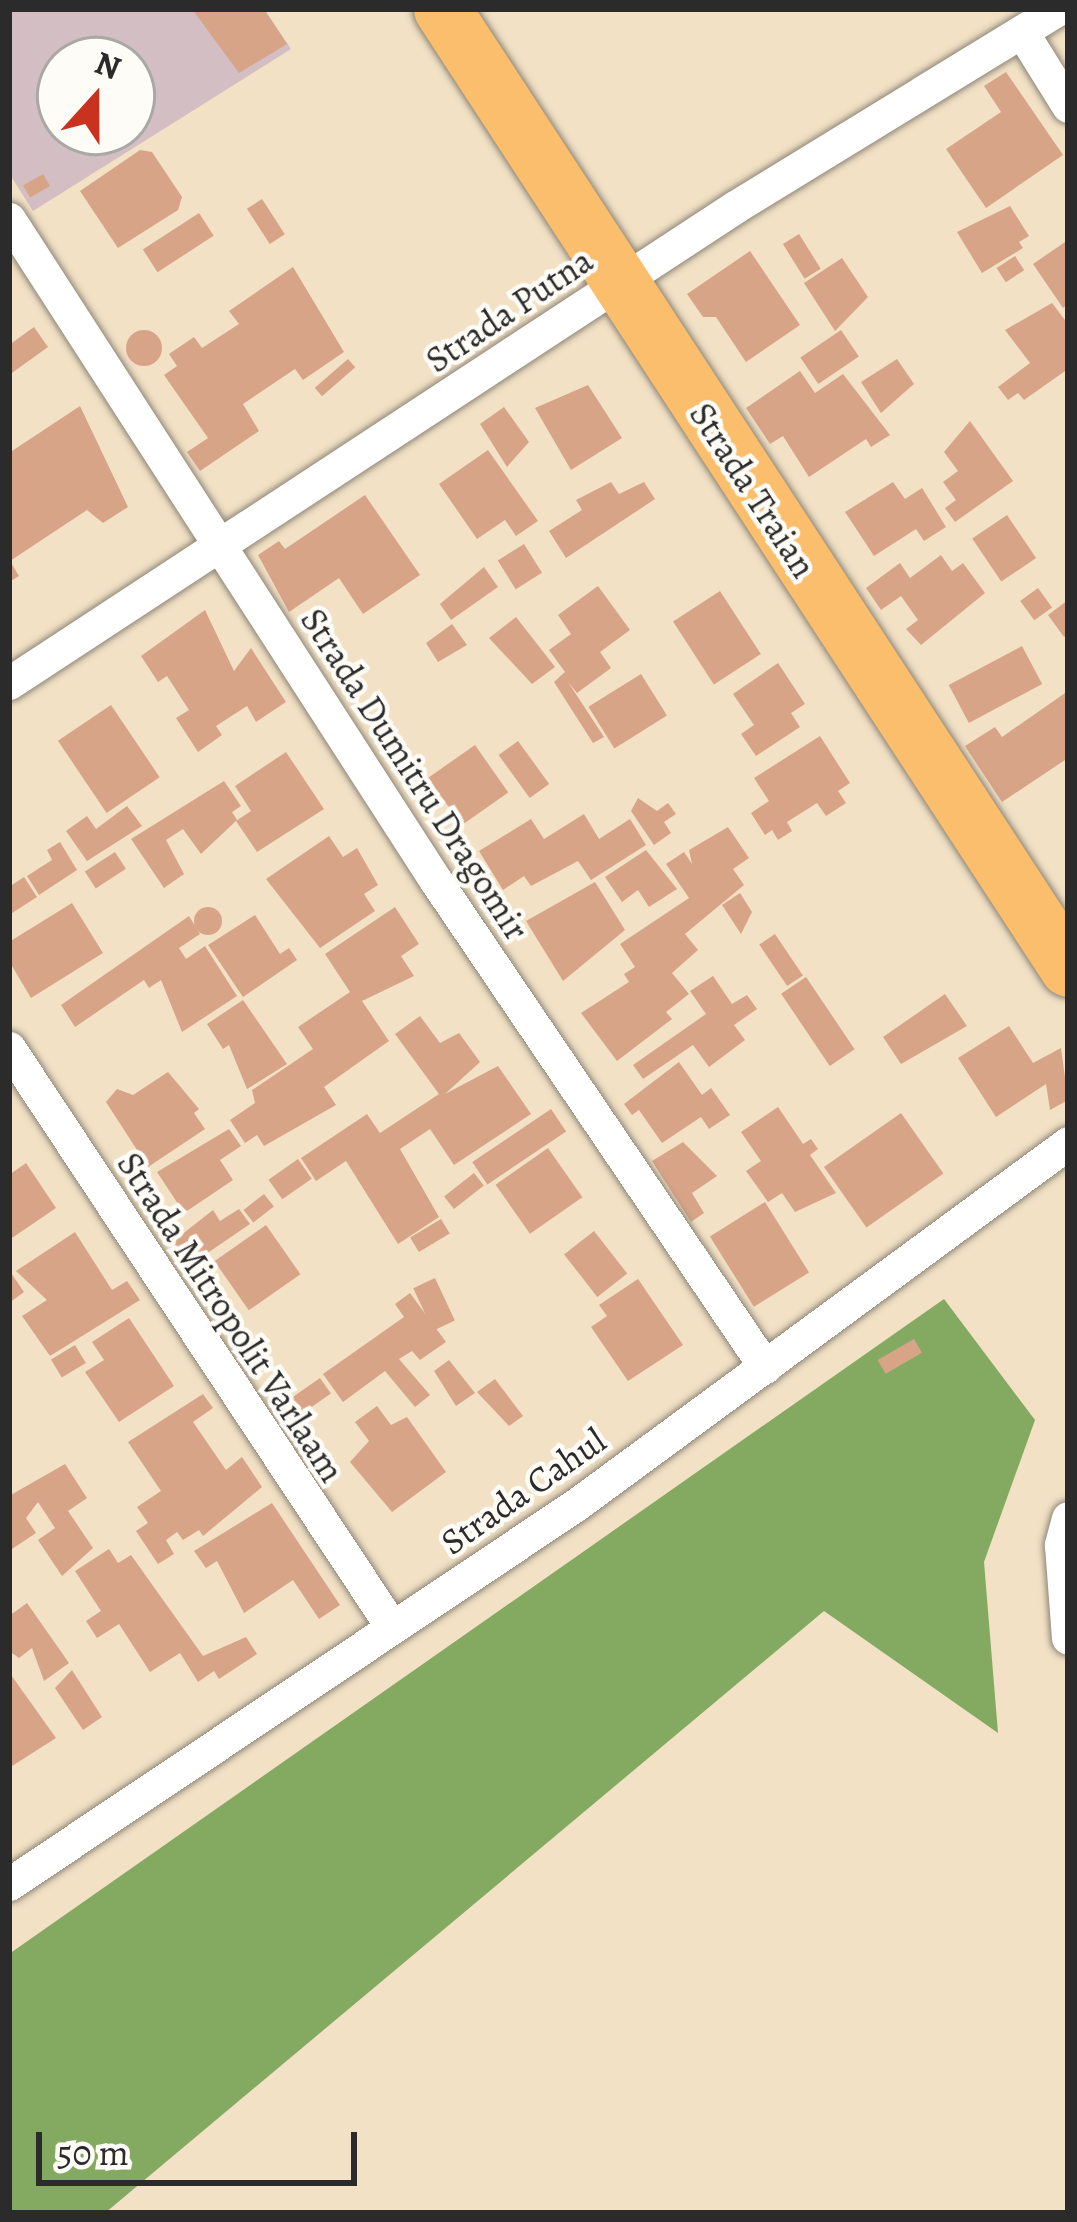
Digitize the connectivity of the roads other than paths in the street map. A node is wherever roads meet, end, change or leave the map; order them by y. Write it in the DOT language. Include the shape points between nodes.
graph roads {
  1 [pos="442,9"];
  2 [pos="1058,9"];
  3 [pos="1022,32"];
  4 [pos="1068,106"];
  5 [pos="9,219"];
  6 [pos="618,284"];
  7 [pos="221,546"];
  8 [pos="9,683"];
  9 [pos="1068,968"];
  10 [pos="9,1048"];
  11 [pos="1068,1144"];
  12 [pos="765,1367"];
  13 [pos="1068,1518"];
  14 [pos="392,1628"];
  15 [pos="1068,1638"];
  16 [pos="11,1879"];
  1 -- 6 [label="highway, Strada Trаian"];
  2 -- 3 [label="street, Strada Putna"];
  3 -- 4 [label="street"];
  3 -- 6 [label="street, Strada Putna"];
  5 -- 7 [label="street, Strada Dumitru Dragomir"];
  6 -- 7 [label="street, Strada Putna"];
  6 -- 9 [label="highway, Strada Trаian"];
  7 -- 8 [label="street, Strada Putna"];
  7 -- 12 [label="street, Strada Dumitru Dragomir"];
  10 -- 14 [label="street, Strada Mitropolit Varlaam"];
  11 -- 12 [label="street, Strada Cahul"];
  12 -- 14 [label="street, Strada Cahul"];
  13 -- 15 [label="street" via="1061,1546"];
  14 -- 16 [label="street, Strada Cahul"];
}
